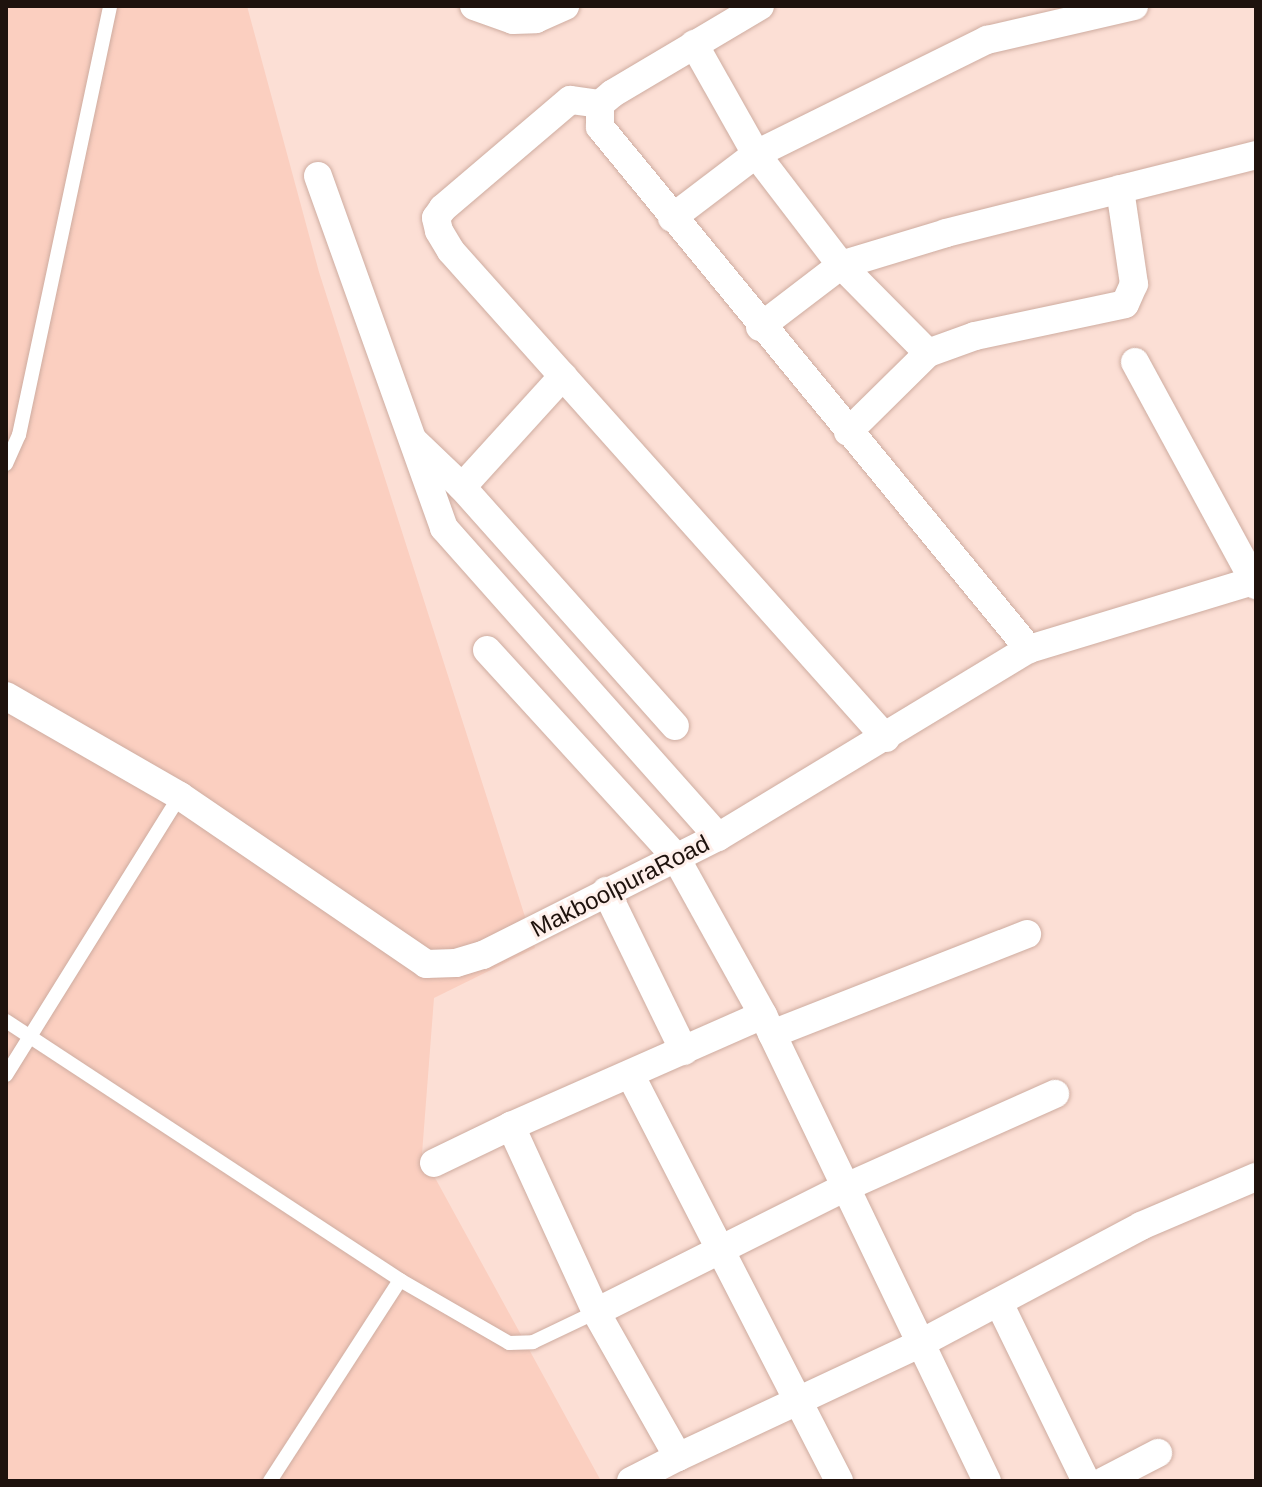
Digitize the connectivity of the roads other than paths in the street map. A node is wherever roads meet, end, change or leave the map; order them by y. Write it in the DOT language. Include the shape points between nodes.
graph roads {
  1 [pos="110,6"];
  2 [pos="474,6"];
  3 [pos="565,6"];
  4 [pos="760,6"];
  5 [pos="1134,6"];
  6 [pos="694,44"];
  7 [pos="600,104"];
  8 [pos="756,154"];
  9 [pos="1256,155"];
  10 [pos="318,176"];
  11 [pos="1120,189"];
  12 [pos="672,218"];
  13 [pos="841,265"];
  14 [pos="760,327"];
  15 [pos="928,353"];
  16 [pos="1135,362"];
  17 [pos="563,376"];
  18 [pos="848,432"];
  19 [pos="411,438"];
  20 [pos="6,464"];
  21 [pos="462,487"];
  22 [pos="1255,582"];
  23 [pos="1029,649"];
  24 [pos="487,650"];
  25 [pos="6,696"];
  26 [pos="675,726"];
  27 [pos="886,738"];
  28 [pos="180,796"];
  29 [pos="718,837"];
  30 [pos="675,856"];
  31 [pos="606,891"];
  32 [pos="1027,934"];
  33 [pos="6,1021"];
  34 [pos="768,1025"];
  35 [pos="31,1036"];
  36 [pos="684,1051"];
  37 [pos="6,1075"];
  38 [pos="631,1076"];
  39 [pos="1055,1094"];
  40 [pos="511,1126"];
  41 [pos="434,1163"];
  42 [pos="1256,1177"];
  43 [pos="846,1187"];
  44 [pos="721,1250"];
  45 [pos="400,1280"];
  46 [pos="999,1303"];
  47 [pos="596,1312"];
  48 [pos="921,1343"];
  49 [pos="799,1402"];
  50 [pos="1158,1453"];
  51 [pos="678,1457"];
  52 [pos="270,1481"];
  53 [pos="631,1481"];
  54 [pos="839,1481"];
  55 [pos="987,1481"];
  56 [pos="1086,1481"];
  57 [pos="1104,1481"];
  1 -- 20 [label="lane" via="19,435"];
  2 -- 3 [label="street" via="513,20 536,19"];
  4 -- 6 [label="street"];
  5 -- 8 [label="street" via="987,40"];
  6 -- 7 [label="street"];
  6 -- 8 [label="street"];
  7 -- 12 [label="street" via="600,127"];
  7 -- 17 [label="street" via="570,100 436,218 451,251"];
  8 -- 12 [label="street"];
  8 -- 13 [label="street"];
  9 -- 11 [label="street"];
  10 -- 19 [label="street"];
  11 -- 13 [label="street"];
  11 -- 15 [label="street" via="1134,284 1125,304 975,336"];
  12 -- 14 [label="street"];
  13 -- 14 [label="street"];
  13 -- 15 [label="street"];
  14 -- 18 [label="street"];
  15 -- 18 [label="street"];
  16 -- 22 [label="street"];
  17 -- 21 [label="street"];
  17 -- 27 [label="street"];
  18 -- 23 [label="street"];
  19 -- 21 [label="street"];
  19 -- 29 [label="street" via="444,528"];
  21 -- 26 [label="street"];
  22 -- 23 [label="street, MakboolpuraRoad"];
  23 -- 27 [label="street, MakboolpuraRoad"];
  24 -- 30 [label="street"];
  25 -- 28 [label="street, MakboolpuraRoad"];
  27 -- 29 [label="street, MakboolpuraRoad"];
  28 -- 31 [label="street, MakboolpuraRoad" via="426,964 483,955"];
  28 -- 35 [label="lane"];
  29 -- 30 [label="street, MakboolpuraRoad"];
  30 -- 31 [label="street, MakboolpuraRoad"];
  30 -- 34 [label="street"];
  31 -- 36 [label="street"];
  32 -- 34 [label="street"];
  33 -- 35 [label="lane"];
  34 -- 36 [label="street"];
  34 -- 43 [label="street"];
  35 -- 37 [label="lane"];
  35 -- 45 [label="lane"];
  36 -- 38 [label="street"];
  38 -- 40 [label="street"];
  38 -- 44 [label="street"];
  39 -- 43 [label="street"];
  40 -- 41 [label="street"];
  40 -- 47 [label="street"];
  42 -- 46 [label="street" via="1141,1226"];
  43 -- 44 [label="street"];
  43 -- 48 [label="street"];
  44 -- 47 [label="street"];
  44 -- 49 [label="street"];
  45 -- 47 [label="lane" via="509,1343 533,1342"];
  45 -- 52 [label="lane"];
  46 -- 48 [label="street"];
  46 -- 56 [label="street"];
  47 -- 51 [label="street"];
  48 -- 49 [label="street"];
  48 -- 55 [label="street"];
  49 -- 51 [label="street"];
  49 -- 54 [label="street"];
  50 -- 57 [label="street"];
  51 -- 53 [label="street"];
}
